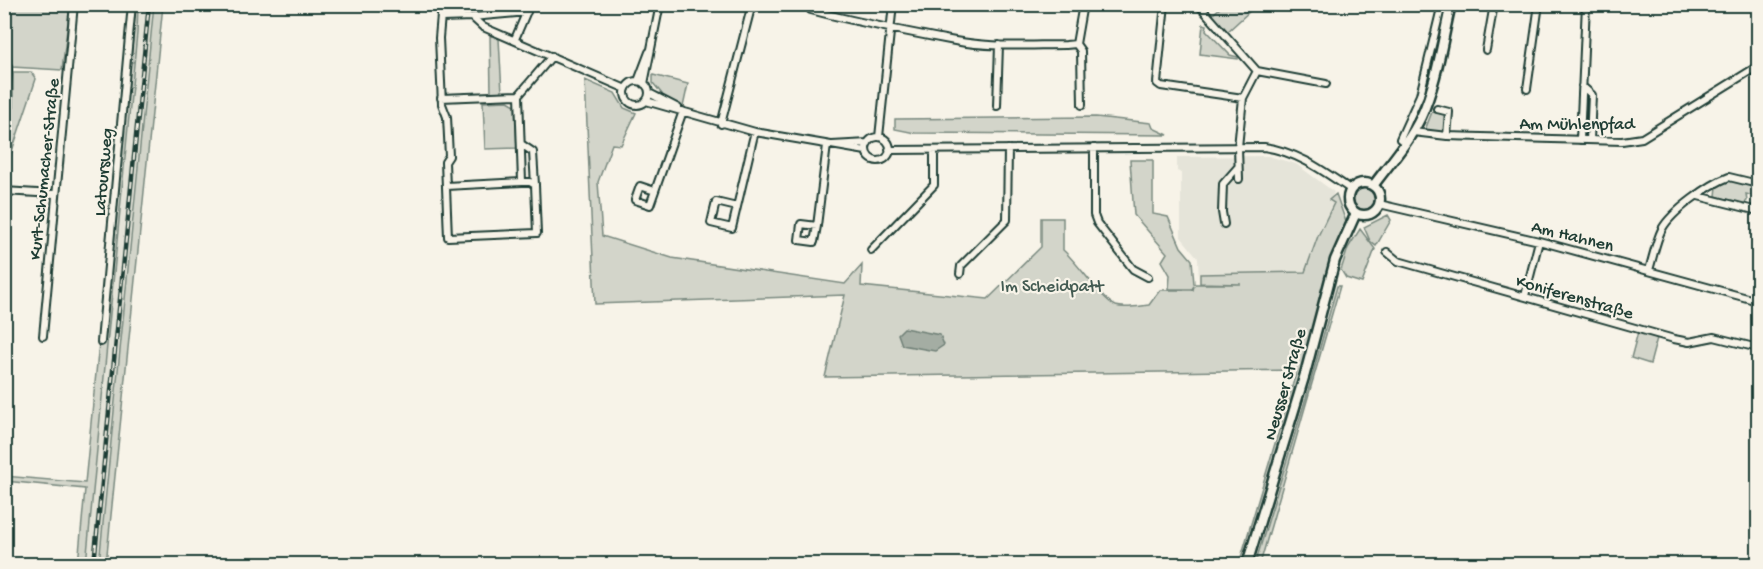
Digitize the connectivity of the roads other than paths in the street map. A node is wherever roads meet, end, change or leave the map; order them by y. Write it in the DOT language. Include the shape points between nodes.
graph roads {
  1 [pos="74,4"];
  2 [pos="132,4"];
  3 [pos="442,4"];
  4 [pos="530,4"];
  5 [pos="660,4"];
  6 [pos="752,4"];
  7 [pos="812,4"];
  8 [pos="893,4"];
  9 [pos="1083,4"];
  10 [pos="1165,4"];
  11 [pos="1198,4"];
  12 [pos="1442,4"];
  13 [pos="1450,4"];
  14 [pos="1494,4"];
  15 [pos="1539,4"];
  16 [pos="1586,4"];
  17 [pos="527,12"];
  18 [pos="472,17"];
  19 [pos="442,18"];
  20 [pos="890,29"];
  21 [pos="515,39"];
  22 [pos="4,43"];
  23 [pos="1076,44"];
  24 [pos="999,45"];
  25 [pos="1486,50"];
  26 [pos="552,57"];
  27 [pos="1758,66"];
  28 [pos="1257,71"];
  29 [pos="641,82"];
  30 [pos="1326,84"];
  31 [pos="1582,86"];
  32 [pos="1527,88"];
  33 [pos="626,89"];
  34 [pos="649,93"];
  35 [pos="519,95"];
  36 [pos="441,98"];
  37 [pos="1243,98"];
  38 [pos="646,100"];
  39 [pos="1581,104"];
  40 [pos="1082,105"];
  41 [pos="1592,105"];
  42 [pos="997,106"];
  43 [pos="1437,109"];
  44 [pos="683,111"];
  45 [pos="4,124"];
  46 [pos="721,124"];
  47 [pos="755,132"];
  48 [pos="1413,132"];
  49 [pos="1447,136"];
  50 [pos="879,137"];
  51 [pos="1580,140"];
  52 [pos="1590,140"];
  53 [pos="868,143"];
  54 [pos="1406,143"];
  55 [pos="520,144"];
  56 [pos="829,145"];
  57 [pos="1238,147"];
  58 [pos="1094,148"];
  59 [pos="1008,149"];
  60 [pos="889,150"];
  61 [pos="934,150"];
  62 [pos="866,151"];
  63 [pos="1238,167"];
  64 [pos="1239,179"];
  65 [pos="522,182"];
  66 [pos="1758,184"];
  67 [pos="535,185"];
  68 [pos="446,186"];
  69 [pos="1373,186"];
  70 [pos="1350,189"];
  71 [pos="4,191"];
  72 [pos="655,191"];
  73 [pos="54,195"];
  74 [pos="1698,196"];
  75 [pos="1379,204"];
  76 [pos="737,207"];
  77 [pos="1758,211"];
  78 [pos="1356,213"];
  79 [pos="1224,224"];
  80 [pos="817,226"];
  81 [pos="1539,241"];
  82 [pos="871,250"];
  83 [pos="1387,252"];
  84 [pos="1649,270"];
  85 [pos="960,274"];
  86 [pos="1148,277"];
  87 [pos="1525,296"];
  88 [pos="1758,301"];
  89 [pos="43,336"];
  90 [pos="102,342"];
  91 [pos="1758,348"];
  92 [pos="1247,564"];
  1 -- 73 [label="street, Kurt-Schumacher-Straße"];
  2 -- 90 [label="street, Latoursweg"];
  3 -- 19 [label="street"];
  4 -- 17 [label="street"];
  5 -- 29 [label="street" via="653,46"];
  6 -- 46 [label="street"];
  7 -- 20 [label="street" via="811,10"];
  8 -- 20 [label="street"];
  9 -- 23 [label="street"];
  10 -- 37 [label="street" via="1157,83"];
  11 -- 28 [label="street"];
  12 -- 54 [label="street" via="1420,95 1400,139"];
  13 -- 48 [label="main road" via="1432,88"];
  14 -- 25 [label="street"];
  15 -- 32 [label="street"];
  16 -- 31 [label="street"];
  17 -- 18 [label="street"];
  17 -- 21 [label="street"];
  18 -- 19 [label="street"];
  18 -- 21 [label="street" via="483,27"];
  19 -- 36 [label="street"];
  20 -- 24 [label="street"];
  20 -- 50 [label="street"];
  21 -- 26 [label="street"];
  22 -- 45 [label="street" via="8,70"];
  23 -- 24 [label="street"];
  23 -- 40 [label="street" via="1081,51"];
  24 -- 42 [label="street"];
  26 -- 33 [label="street"];
  26 -- 35 [label="street"];
  27 -- 52 [label="street, Am Mühlenpfad" via="1642,138"];
  28 -- 30 [label="street"];
  28 -- 37 [label="street"];
  29 -- 33 [label="street" via="630,83"];
  29 -- 34 [label="street"];
  31 -- 39 [label="street"];
  31 -- 41 [label="street" via="1592,95"];
  33 -- 38 [label="street" via="631,103"];
  34 -- 38 [label="street"];
  34 -- 44 [label="street"];
  35 -- 36 [label="street"];
  35 -- 55 [label="street"];
  36 -- 68 [label="street" via="448,127"];
  37 -- 57 [label="street"];
  38 -- 44 [label="street"];
  39 -- 41 [label="street"];
  39 -- 51 [label="street"];
  41 -- 52 [label="street"];
  43 -- 49 [label="street" via="1449,112"];
  44 -- 46 [label="street"];
  44 -- 72 [label="street"];
  46 -- 47 [label="street"];
  47 -- 56 [label="street"];
  47 -- 76 [label="street"];
  48 -- 49 [label="street, Am Mühlenpfad"];
  48 -- 54 [label="main road"];
  49 -- 51 [label="street, Am Mühlenpfad"];
  50 -- 53 [label="street"];
  50 -- 60 [label="street"];
  51 -- 52 [label="street, Am Mühlenpfad"];
  53 -- 56 [label="street"];
  53 -- 62 [label="street"];
  54 -- 69 [label="main road"];
  55 -- 65 [label="street"];
  55 -- 67 [label="street" via="534,154"];
  56 -- 62 [label="street"];
  56 -- 80 [label="street"];
  57 -- 58 [label="street"];
  57 -- 63 [label="street"];
  57 -- 70 [label="street" via="1294,154"];
  58 -- 59 [label="street"];
  58 -- 86 [label="street" via="1097,223 1133,269"];
  59 -- 61 [label="street"];
  59 -- 85 [label="street" via="1007,220 961,266"];
  60 -- 61 [label="street"];
  60 -- 62 [label="street" via="880,160"];
  61 -- 82 [label="street" via="934,185"];
  63 -- 64 [label="street"];
  63 -- 79 [label="street" via="1223,184"];
  65 -- 67 [label="street"];
  65 -- 68 [label="street"];
  66 -- 74 [label="street" via="1729,177"];
  67 -- 68 [label="street" via="537,233 448,237"];
  69 -- 70 [label="main road" via="1361,183"];
  69 -- 75 [label="main road" via="1380,195"];
  70 -- 78 [label="main road" via="1348,202"];
  71 -- 73 [label="street"];
  73 -- 89 [label="street, Kurt-Schumacher-Straße"];
  74 -- 77 [label="street"];
  74 -- 84 [label="street" via="1662,230"];
  75 -- 78 [label="main road" via="1368,214"];
  75 -- 81 [label="street, Am Hahnen"];
  76 -- 76 [label="street" via="732,228 711,223 716,202"];
  78 -- 92 [label="main road, Neusser Straße" via="1335,261"];
  81 -- 84 [label="street, Am Hahnen"];
  81 -- 87 [label="street"];
  83 -- 87 [label="street, Koniferenstraße" via="1398,261"];
  84 -- 88 [label="street, Am Hahnen"];
  87 -- 91 [label="street, Koniferenstraße" via="1674,339 1689,342 1714,338"];
}
